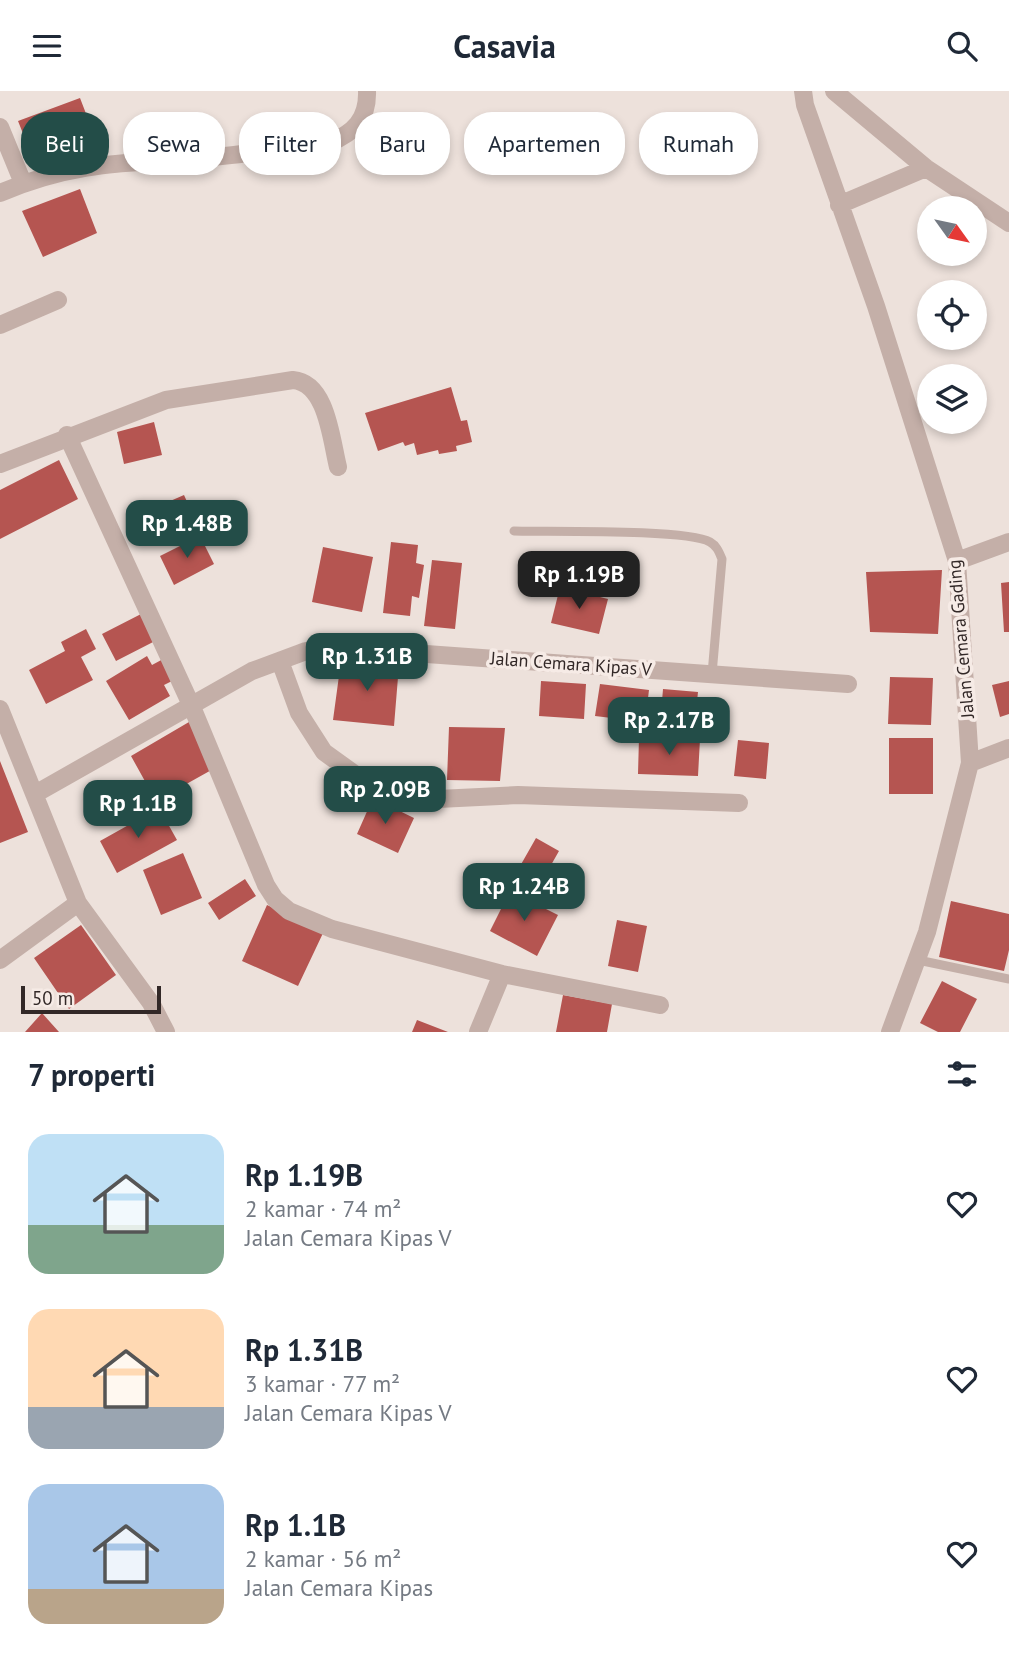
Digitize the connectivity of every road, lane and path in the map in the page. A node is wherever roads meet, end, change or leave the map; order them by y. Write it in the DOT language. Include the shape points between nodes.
graph roads {
  1 [pos="367,91"];
  2 [pos="803,91"];
  3 [pos="834,91"];
  4 [pos="0,127"];
  5 [pos="926,168"];
  6 [pos="23,183"];
  7 [pos="0,193"];
  8 [pos="839,205"];
  9 [pos="1009,223"];
  10 [pos="58,300"];
  11 [pos="0,325"];
  12 [pos="67,435"];
  13 [pos="0,464"];
  14 [pos="338,467"];
  15 [pos="514,531"];
  16 [pos="1009,542"];
  17 [pos="957,561"];
  18 [pos="280,661"];
  19 [pos="712,674"];
  20 [pos="848,684"];
  21 [pos="192,707"];
  22 [pos="0,709"];
  23 [pos="1009,748"];
  24 [pos="970,763"];
  25 [pos="36,794"];
  26 [pos="739,803"];
  27 [pos="78,902"];
  28 [pos="0,960"];
  29 [pos="918,960"];
  30 [pos="502,974"];
  31 [pos="1009,979"];
  32 [pos="660,1005"];
  33 [pos="166,1032"];
  34 [pos="478,1032"];
  35 [pos="890,1032"];
  1 -- 6 [label="street" via="368,104 359,125 329,143 89,165"];
  2 -- 8 [label="street, Jalan Cemara Gading"];
  3 -- 5 [label="street"];
  4 -- 6 [label="street"];
  5 -- 8 [label="street"];
  5 -- 9 [label="street"];
  6 -- 7 [label="street"];
  8 -- 17 [label="street, Jalan Cemara Gading"];
  10 -- 11 [label="street"];
  12 -- 13 [label="street"];
  12 -- 14 [label="street" via="190,394 303,381 319,397"];
  12 -- 21 [label="street"];
  15 -- 19 [label="lane" via="660,535 712,543 722,559"];
  16 -- 17 [label="street"];
  17 -- 24 [label="street, Jalan Cemara Gading"];
  18 -- 19 [label="street, Jalan Cemara Kipas V" via="306,651 350,647"];
  18 -- 21 [label="street, Jalan Cemara Kipas V" via="252,671"];
  18 -- 26 [label="street" via="299,713 324,752 392,795 418,800 518,795"];
  19 -- 20 [label="street, Jalan Cemara Kipas V"];
  21 -- 25 [label="street, Jalan Cemara Kipas V"];
  21 -- 30 [label="street" via="257,864 275,898 289,911 332,929"];
  22 -- 25 [label="street"];
  23 -- 24 [label="street"];
  24 -- 29 [label="street, Jalan Cemara Gading"];
  25 -- 27 [label="street"];
  27 -- 28 [label="street"];
  27 -- 33 [label="street" via="151,1003"];
  29 -- 31 [label="lane"];
  29 -- 35 [label="street, Jalan Cemara Gading"];
  30 -- 32 [label="street"];
  30 -- 34 [label="street"];
}
